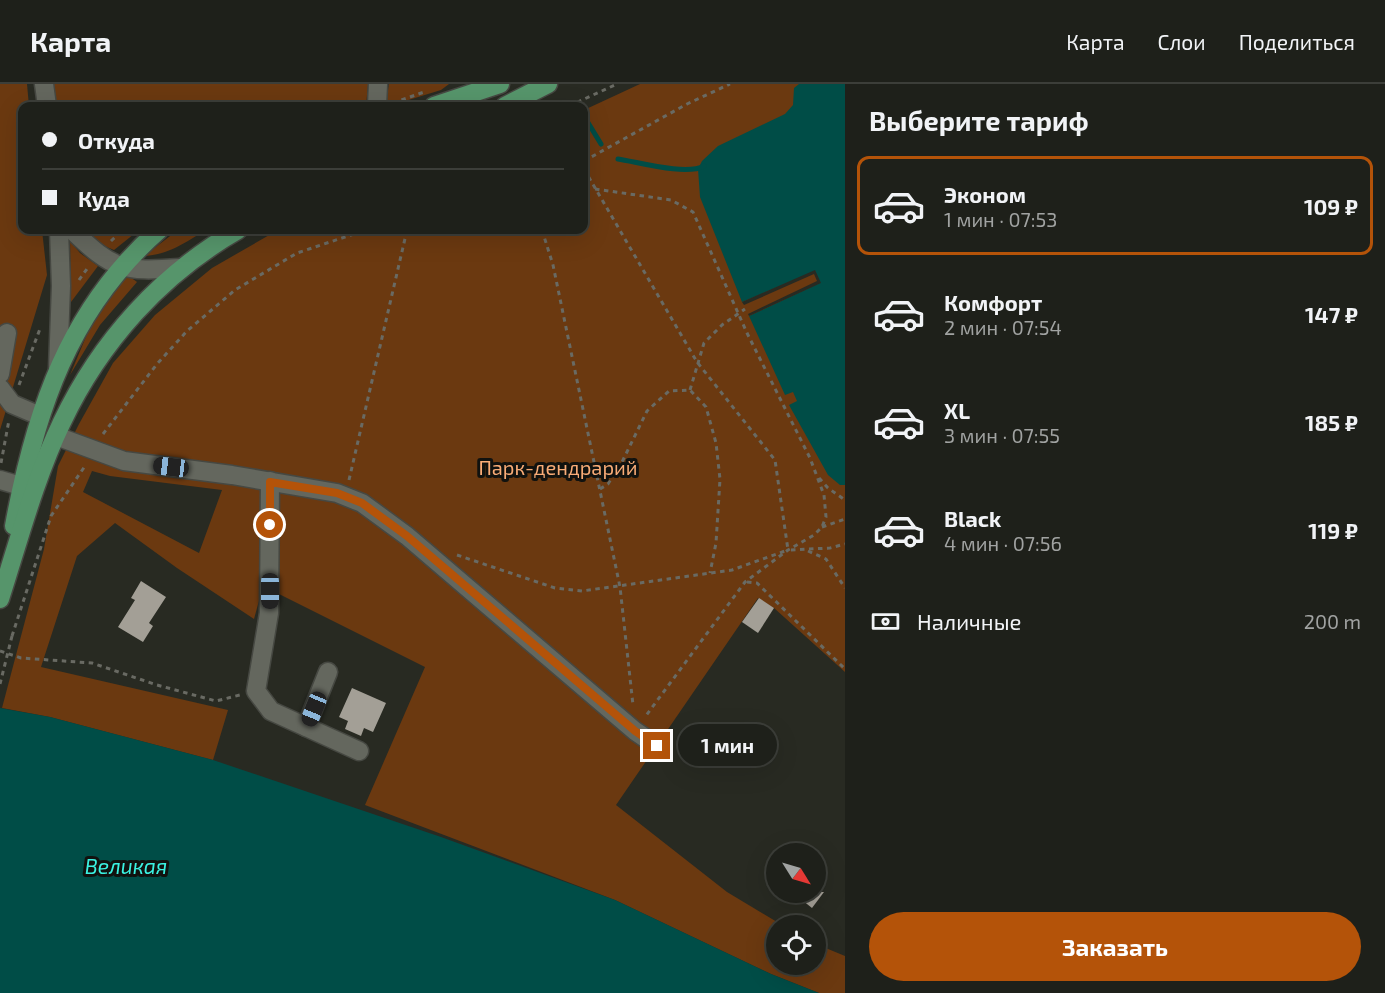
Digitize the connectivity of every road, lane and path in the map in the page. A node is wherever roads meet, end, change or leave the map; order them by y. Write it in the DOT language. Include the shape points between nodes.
graph roads {
  1 [pos="44,84"];
  2 [pos="378,84"];
  3 [pos="499,84"];
  4 [pos="548,84"];
  5 [pos="618,84"];
  6 [pos="730,84"];
  7 [pos="430,99"];
  8 [pos="46,102"];
  9 [pos="382,102"];
  10 [pos="406,102"];
  11 [pos="513,102"];
  12 [pos="578,102"];
  13 [pos="588,159"];
  14 [pos="588,176"];
  15 [pos="595,189"];
  16 [pos="59,234"];
  17 [pos="76,234"];
  18 [pos="155,234"];
  19 [pos="232,234"];
  20 [pos="354,234"];
  21 [pos="406,234"];
  22 [pos="543,234"];
  23 [pos="121,267"];
  24 [pos="180,268"];
  25 [pos="745,309"];
  26 [pos="738,313"];
  27 [pos="7,333"];
  28 [pos="697,362"];
  29 [pos="58,368"];
  30 [pos="0,374"];
  31 [pos="0,388"];
  32 [pos="690,390"];
  33 [pos="788,401"];
  34 [pos="783,404"];
  35 [pos="40,416"];
  36 [pos="56,436"];
  37 [pos="94,451"];
  38 [pos="817,477"];
  39 [pos="0,480"];
  40 [pos="270,482"];
  41 [pos="21,486"];
  42 [pos="600,489"];
  43 [pos="345,496"];
  44 [pos="845,500"];
  45 [pos="845,519"];
  46 [pos="822,527"];
  47 [pos="845,544"];
  48 [pos="788,550"];
  49 [pos="450,552"];
  50 [pos="710,573"];
  51 [pos="745,582"];
  52 [pos="621,587"];
  53 [pos="845,588"];
  54 [pos="0,599"];
  55 [pos="0,651"];
  56 [pos="845,669"];
  57 [pos="328,672"];
  58 [pos="0,684"];
  59 [pos="256,691"];
  60 [pos="306,727"];
  61 [pos="635,731"];
  62 [pos="657,746"];
  63 [pos="359,751"];
  1 -- 8 [label="street"];
  2 -- 9 [label="street"];
  3 -- 7 [label="main road"];
  4 -- 11 [label="main road"];
  5 -- 12 [label="path"];
  6 -- 13 [label="path"];
  7 -- 10 [label="path"];
  14 -- 15 [label="path"];
  15 -- 26 [label="path" via="671,200 693,213"];
  15 -- 28 [label="path"];
  16 -- 29 [label="street"];
  17 -- 23 [label="street" via="101,257"];
  18 -- 23 [label="main road"];
  19 -- 24 [label="main road"];
  20 -- 37 [label="path" via="297,253 235,290 187,331 157,364"];
  21 -- 43 [label="path"];
  22 -- 42 [label="path"];
  23 -- 24 [label="street" via="142,271"];
  23 -- 29 [label="main road" via="78,326"];
  24 -- 36 [label="main road" via="150,295 105,350 74,398"];
  25 -- 26 [label="path"];
  26 -- 28 [label="path" via="704,343"];
  26 -- 34 [label="path"];
  27 -- 30 [label="street"];
  28 -- 32 [label="path"];
  28 -- 48 [label="path" via="775,460"];
  29 -- 35 [label="main road"];
  31 -- 35 [label="street" via="12,404"];
  32 -- 42 [label="path" via="669,391 647,411 618,468"];
  32 -- 50 [label="path" via="706,407 720,479"];
  33 -- 34 [label="path"];
  34 -- 38 [label="path"];
  35 -- 41 [label="main road"];
  36 -- 37 [label="street"];
  36 -- 54 [label="main road"];
  37 -- 40 [label="street" via="124,461"];
  37 -- 58 [label="path, bridge" via="51,516"];
  38 -- 44 [label="path"];
  38 -- 46 [label="path" via="824,495 826,517"];
  39 -- 41 [label="street"];
  40 -- 43 [label="street"];
  40 -- 59 [label="street" via="269,614"];
  41 -- 54 [label="main road"];
  42 -- 52 [label="path"];
  43 -- 61 [label="street" via="362,503 407,536"];
  45 -- 46 [label="path"];
  46 -- 48 [label="path"];
  47 -- 48 [label="path" via="831,549"];
  48 -- 50 [label="path" via="732,570"];
  48 -- 51 [label="path"];
  48 -- 53 [label="path" via="810,551 826,559"];
  49 -- 52 [label="path" via="555,588 582,591"];
  50 -- 52 [label="path"];
  51 -- 56 [label="path" via="757,583"];
  51 -- 61 [label="path"];
  52 -- 61 [label="path"];
  55 -- 59 [label="path" via="21,658 92,663 216,701"];
  57 -- 60 [label="street"];
  59 -- 60 [label="street" via="271,711"];
  60 -- 63 [label="street"];
  61 -- 62 [label="street"];
}
